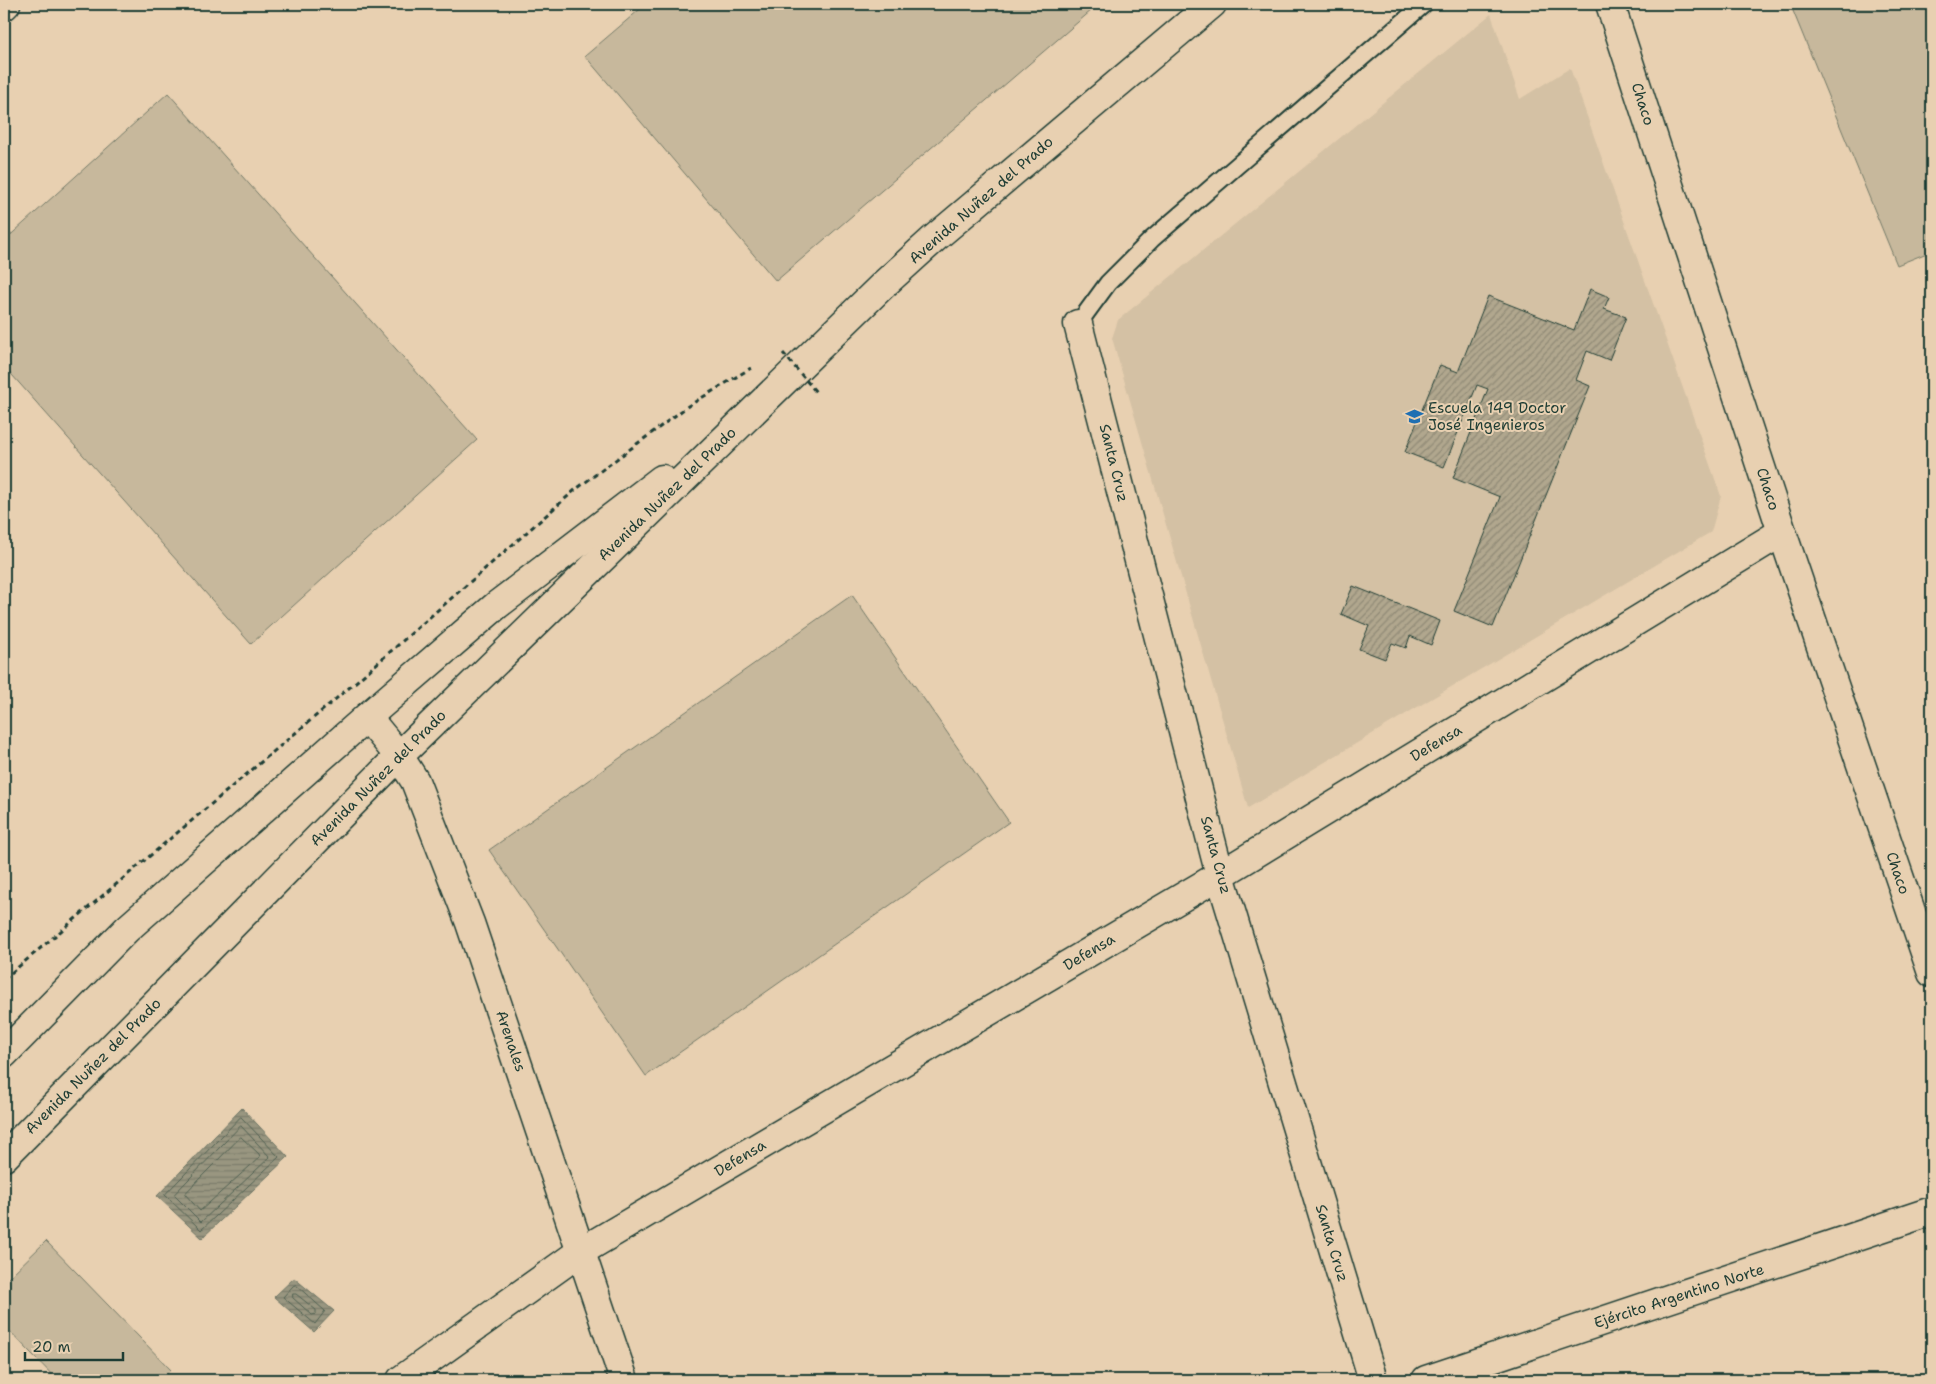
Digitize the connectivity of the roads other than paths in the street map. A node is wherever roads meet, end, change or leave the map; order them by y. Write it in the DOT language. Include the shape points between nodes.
graph roads {
  1 [pos="1212,4"];
  2 [pos="1424,4"];
  3 [pos="1610,4"];
  4 [pos="1078,324"];
  5 [pos="758,406"];
  6 [pos="1782,532"];
  7 [pos="367,717"];
  8 [pos="399,756"];
  9 [pos="1220,875"];
  10 [pos="1932,973"];
  11 [pos="4,1054"];
  12 [pos="4,1157"];
  13 [pos="1932,1211"];
  14 [pos="580,1252"];
  15 [pos="401,1380"];
  16 [pos="624,1380"];
  17 [pos="1373,1380"];
  18 [pos="1426,1380"];
  1 -- 5 [label="main road, Avenida Nuñez del Prado" via="936,237"];
  2 -- 4 [label="lane" via="1152,239 1108,283"];
  3 -- 6 [label="main road, Chaco"];
  4 -- 9 [label="main road, Santa Cruz"];
  5 -- 7 [label="main road, Avenida Nuñez del Prado" via="497,605"];
  5 -- 8 [label="main road, Avenida Nuñez del Prado"];
  6 -- 9 [label="main road, Defensa"];
  6 -- 10 [label="main road, Chaco"];
  7 -- 8 [label="main road, Arenales"];
  7 -- 11 [label="main road, Avenida Nuñez del Prado" via="127,929"];
  8 -- 12 [label="main road, Avenida Nuñez del Prado"];
  8 -- 14 [label="main road, Arenales" via="415,781 470,923"];
  9 -- 14 [label="main road, Defensa"];
  9 -- 17 [label="main road, Santa Cruz"];
  13 -- 18 [label="main road, Ejército Argentino Norte"];
  14 -- 15 [label="main road, Defensa"];
  14 -- 16 [label="main road, Arenales"];
}
